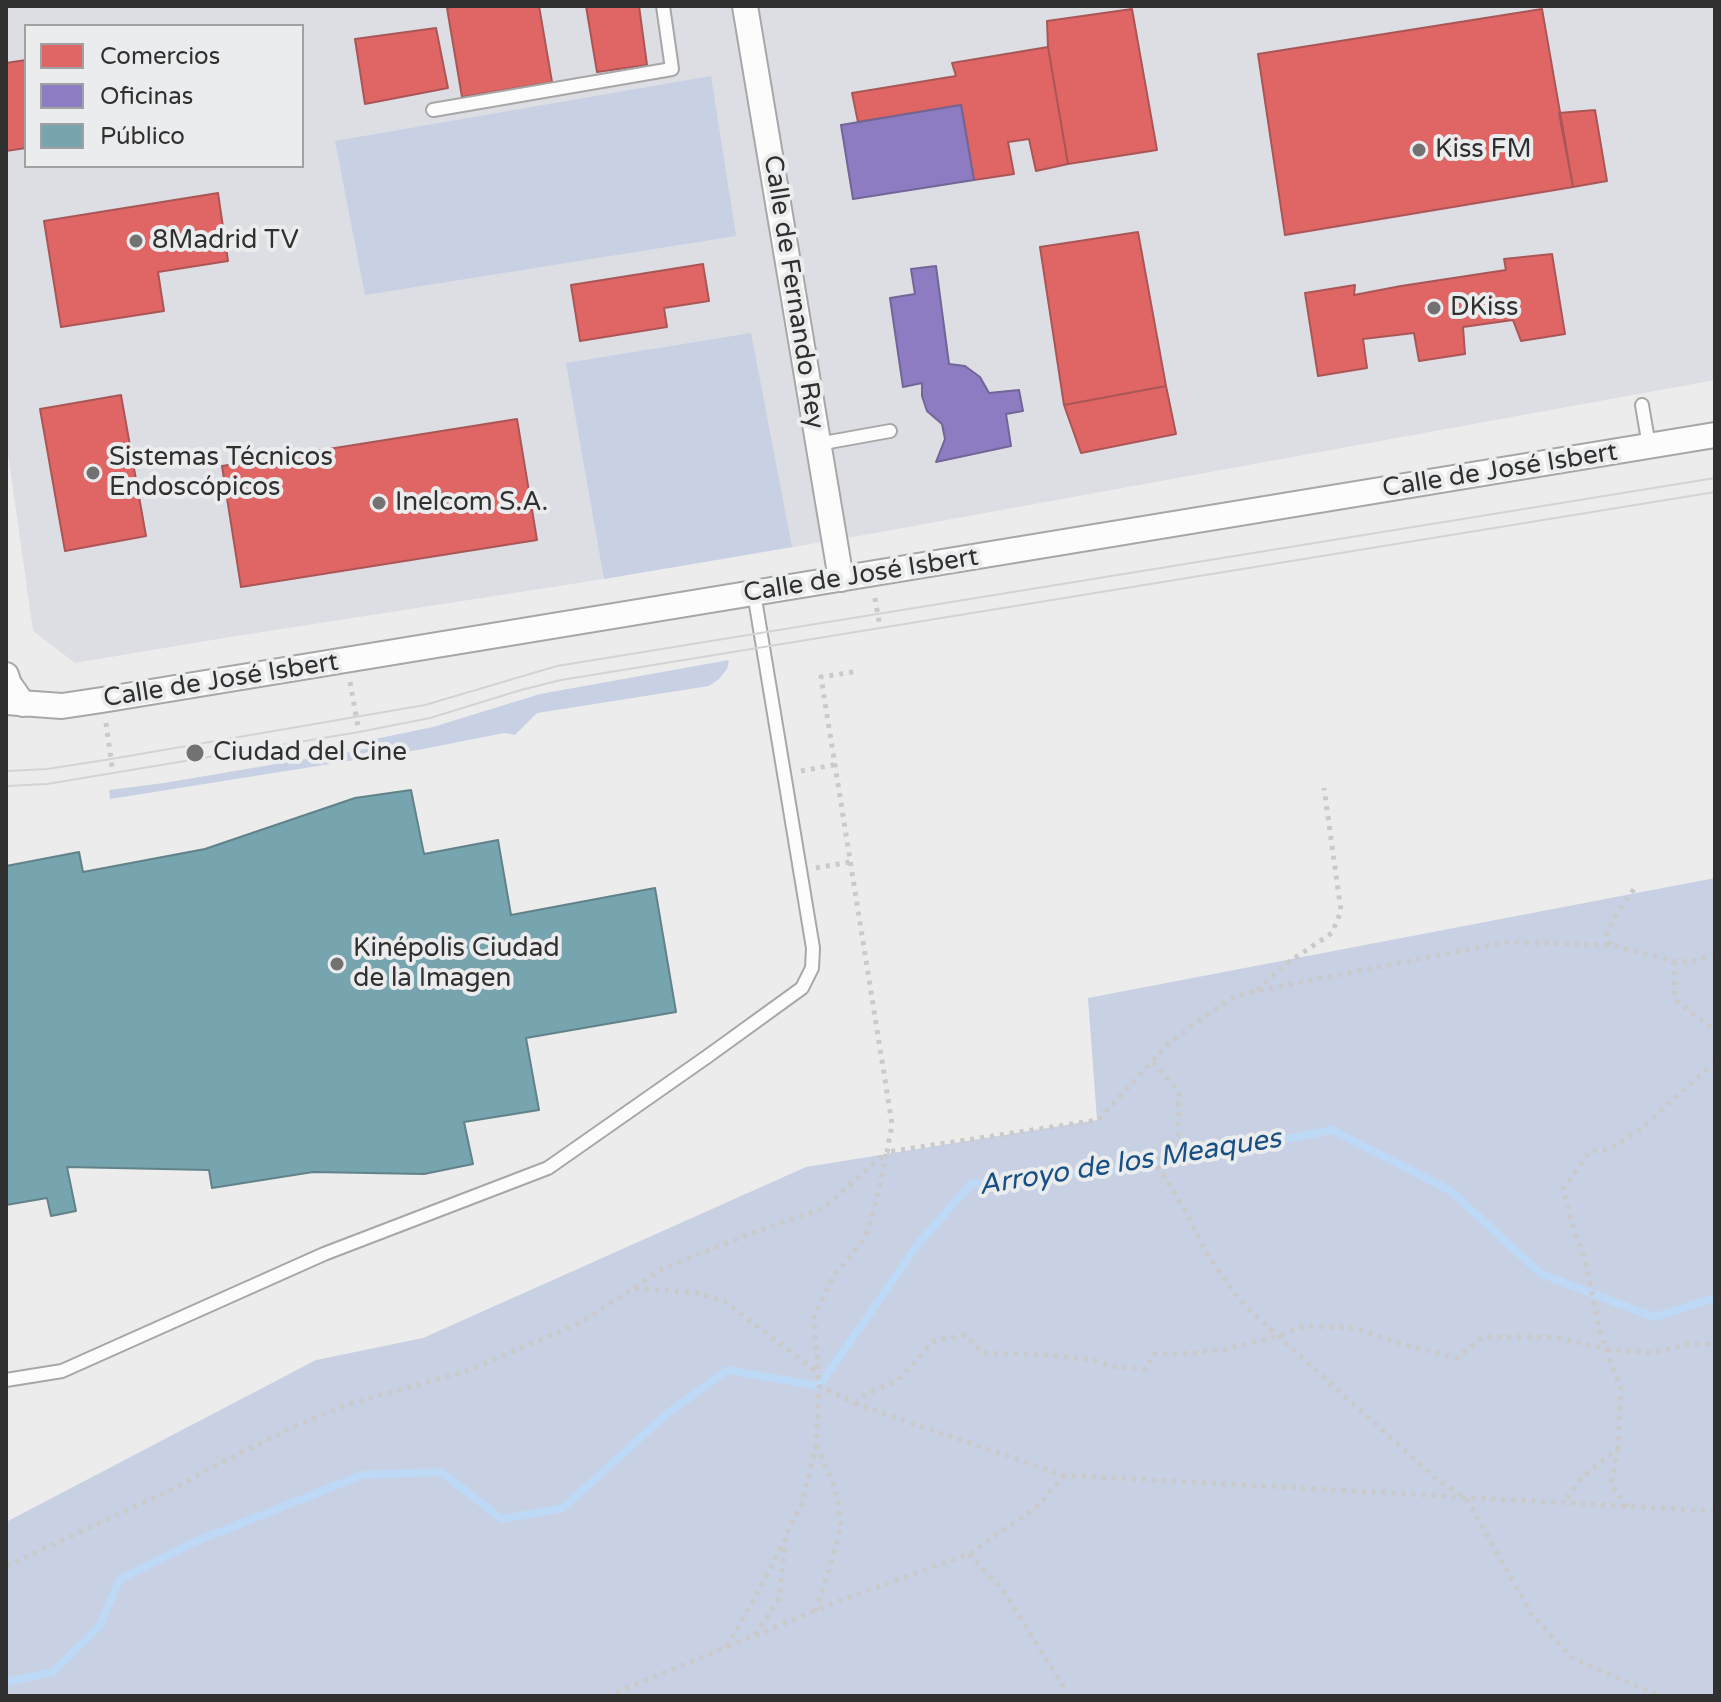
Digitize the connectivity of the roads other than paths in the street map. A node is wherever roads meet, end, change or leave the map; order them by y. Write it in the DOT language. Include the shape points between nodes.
graph roads {
  1 [pos="663,6"];
  2 [pos="745,6"];
  3 [pos="433,110"];
  4 [pos="1642,405"];
  5 [pos="890,431"];
  6 [pos="1715,435"];
  7 [pos="818,444"];
  8 [pos="1649,446"];
  9 [pos="841,579"];
  10 [pos="754,593"];
  11 [pos="6,675"];
  12 [pos="14,703"];
  13 [pos="6,1380"];
  1 -- 3 [label="lane" via="672,69"];
  2 -- 7 [label="street, Calle de Fernando Rey"];
  4 -- 8 [label="lane"];
  5 -- 7 [label="lane"];
  6 -- 8 [label="street, Calle de José Isbert"];
  7 -- 9 [label="street, Calle de Fernando Rey"];
  8 -- 9 [label="street, Calle de José Isbert"];
  9 -- 10 [label="street, Calle de José Isbert"];
  10 -- 12 [label="street, Calle de José Isbert" via="62,706"];
  10 -- 13 [label="lane" via="813,948 812,968 802,988 548,1168 324,1254 62,1371"];
  11 -- 12 [label="street"];
}
